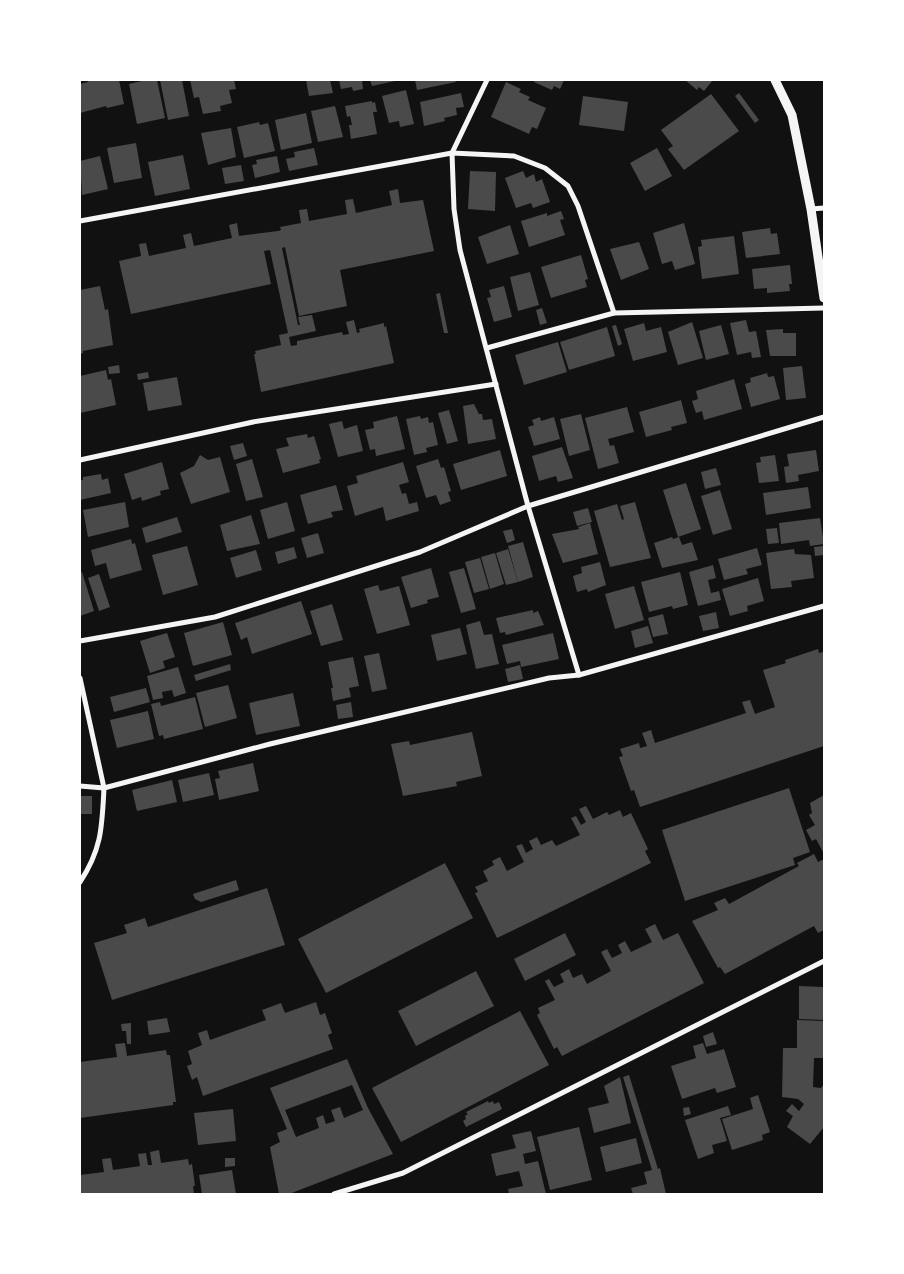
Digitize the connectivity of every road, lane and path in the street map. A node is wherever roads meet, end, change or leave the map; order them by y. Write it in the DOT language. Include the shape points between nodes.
graph roads {
  1 [pos="487,80"];
  2 [pos="775,80"];
  3 [pos="452,153"];
  4 [pos="824,208"];
  5 [pos="811,209"];
  6 [pos="80,221"];
  7 [pos="824,298"];
  8 [pos="824,308"];
  9 [pos="614,313"];
  10 [pos="487,348"];
  11 [pos="496,384"];
  12 [pos="824,418"];
  13 [pos="80,460"];
  14 [pos="528,506"];
  15 [pos="824,606"];
  16 [pos="80,641"];
  17 [pos="579,675"];
  18 [pos="80,678"];
  19 [pos="80,786"];
  20 [pos="104,788"];
  21 [pos="80,882"];
  22 [pos="824,961"];
  23 [pos="334,1194"];
  1 -- 3 [label="street"];
  2 -- 5 [label="street" via="792,114"];
  3 -- 6 [label="street"];
  3 -- 9 [label="street" via="514,156 544,168 568,186 578,206"];
  3 -- 10 [label="street" via="454,209 460,250"];
  4 -- 5 [label="street"];
  5 -- 7 [label="street"];
  8 -- 9 [label="street"];
  9 -- 10 [label="street"];
  10 -- 11 [label="street"];
  11 -- 13 [label="street" via="253,422"];
  11 -- 14 [label="street"];
  12 -- 14 [label="street"];
  14 -- 16 [label="street" via="420,552 215,617"];
  14 -- 17 [label="street"];
  15 -- 17 [label="street"];
  17 -- 20 [label="street" via="549,678 270,744"];
  18 -- 20 [label="street"];
  19 -- 20 [label="street"];
  20 -- 21 [label="street" via="93,862"];
  22 -- 23 [label="street" via="402,1173"];
}
